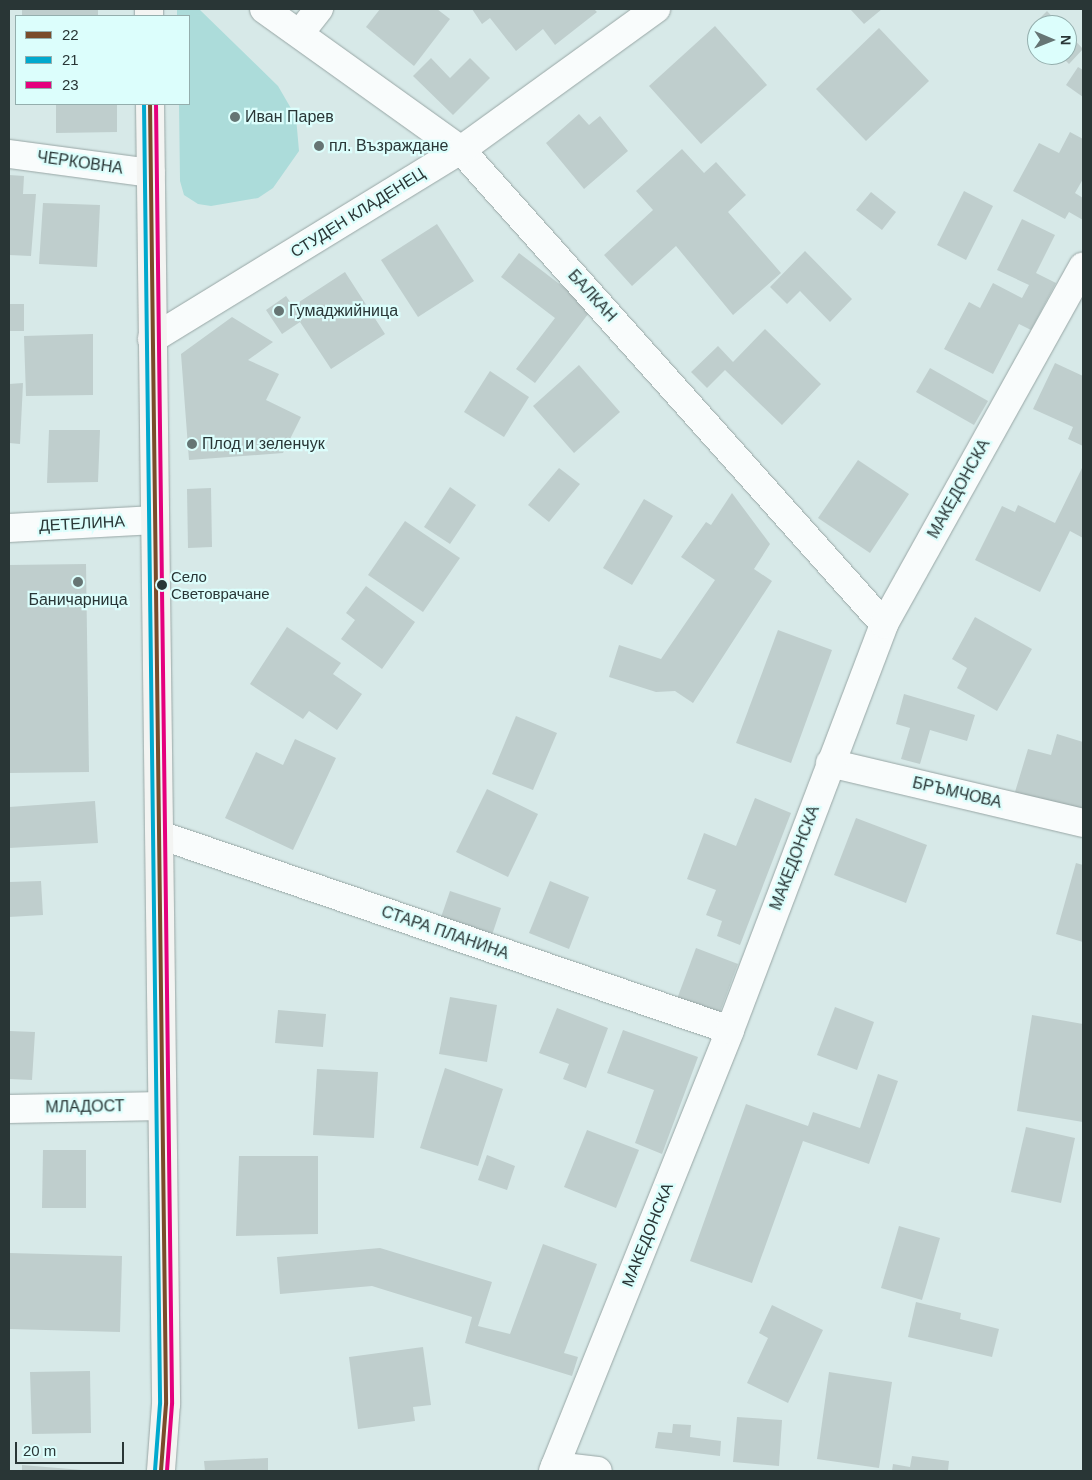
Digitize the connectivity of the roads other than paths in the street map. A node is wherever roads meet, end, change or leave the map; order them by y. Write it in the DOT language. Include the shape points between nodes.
graph roads {
  1 [pos="264,9"];
  2 [pos="319,9"];
  3 [pos="656,9"];
  4 [pos="300,33"];
  5 [pos="150,105"];
  6 [pos="461,150"];
  7 [pos="9,154"];
  8 [pos="151,173"];
  9 [pos="1083,267"];
  10 [pos="152,339"];
  11 [pos="155,520"];
  12 [pos="9,528"];
  13 [pos="884,624"];
  14 [pos="830,763"];
  15 [pos="1083,822"];
  16 [pos="160,835"];
  17 [pos="730,1030"];
  18 [pos="162,1106"];
  19 [pos="9,1109"];
  20 [pos="554,1469"];
  21 [pos="161,1471"];
  22 [pos="598,1471"];
  1 -- 4 [label="street, БАЛКАН"];
  2 -- 4 [label="street"];
  3 -- 6 [label="street, СТУДЕН КЛАДЕНЕЦ"];
  4 -- 6 [label="street, БАЛКАН"];
  5 -- 8 [label="street"];
  6 -- 10 [label="street, СТУДЕН КЛАДЕНЕЦ"];
  6 -- 13 [label="street, БАЛКАН"];
  7 -- 8 [label="street, ЧЕРКОВНА"];
  8 -- 10 [label="street"];
  9 -- 13 [label="street, МАКЕДОНСКА"];
  10 -- 11 [label="street"];
  11 -- 12 [label="street, ДЕТЕЛИНА"];
  11 -- 16 [label="street"];
  13 -- 14 [label="street, МАКЕДОНСКА"];
  14 -- 15 [label="street, БРЪМЧОВА"];
  14 -- 17 [label="street, МАКЕДОНСКА"];
  16 -- 17 [label="street, СТАРА ПЛАНИНА"];
  16 -- 18 [label="street"];
  17 -- 20 [label="street, МАКЕДОНСКА"];
  18 -- 19 [label="street, МЛАДОСТ"];
  18 -- 21 [label="street" via="166,1404"];
  20 -- 22 [label="street"];
}
